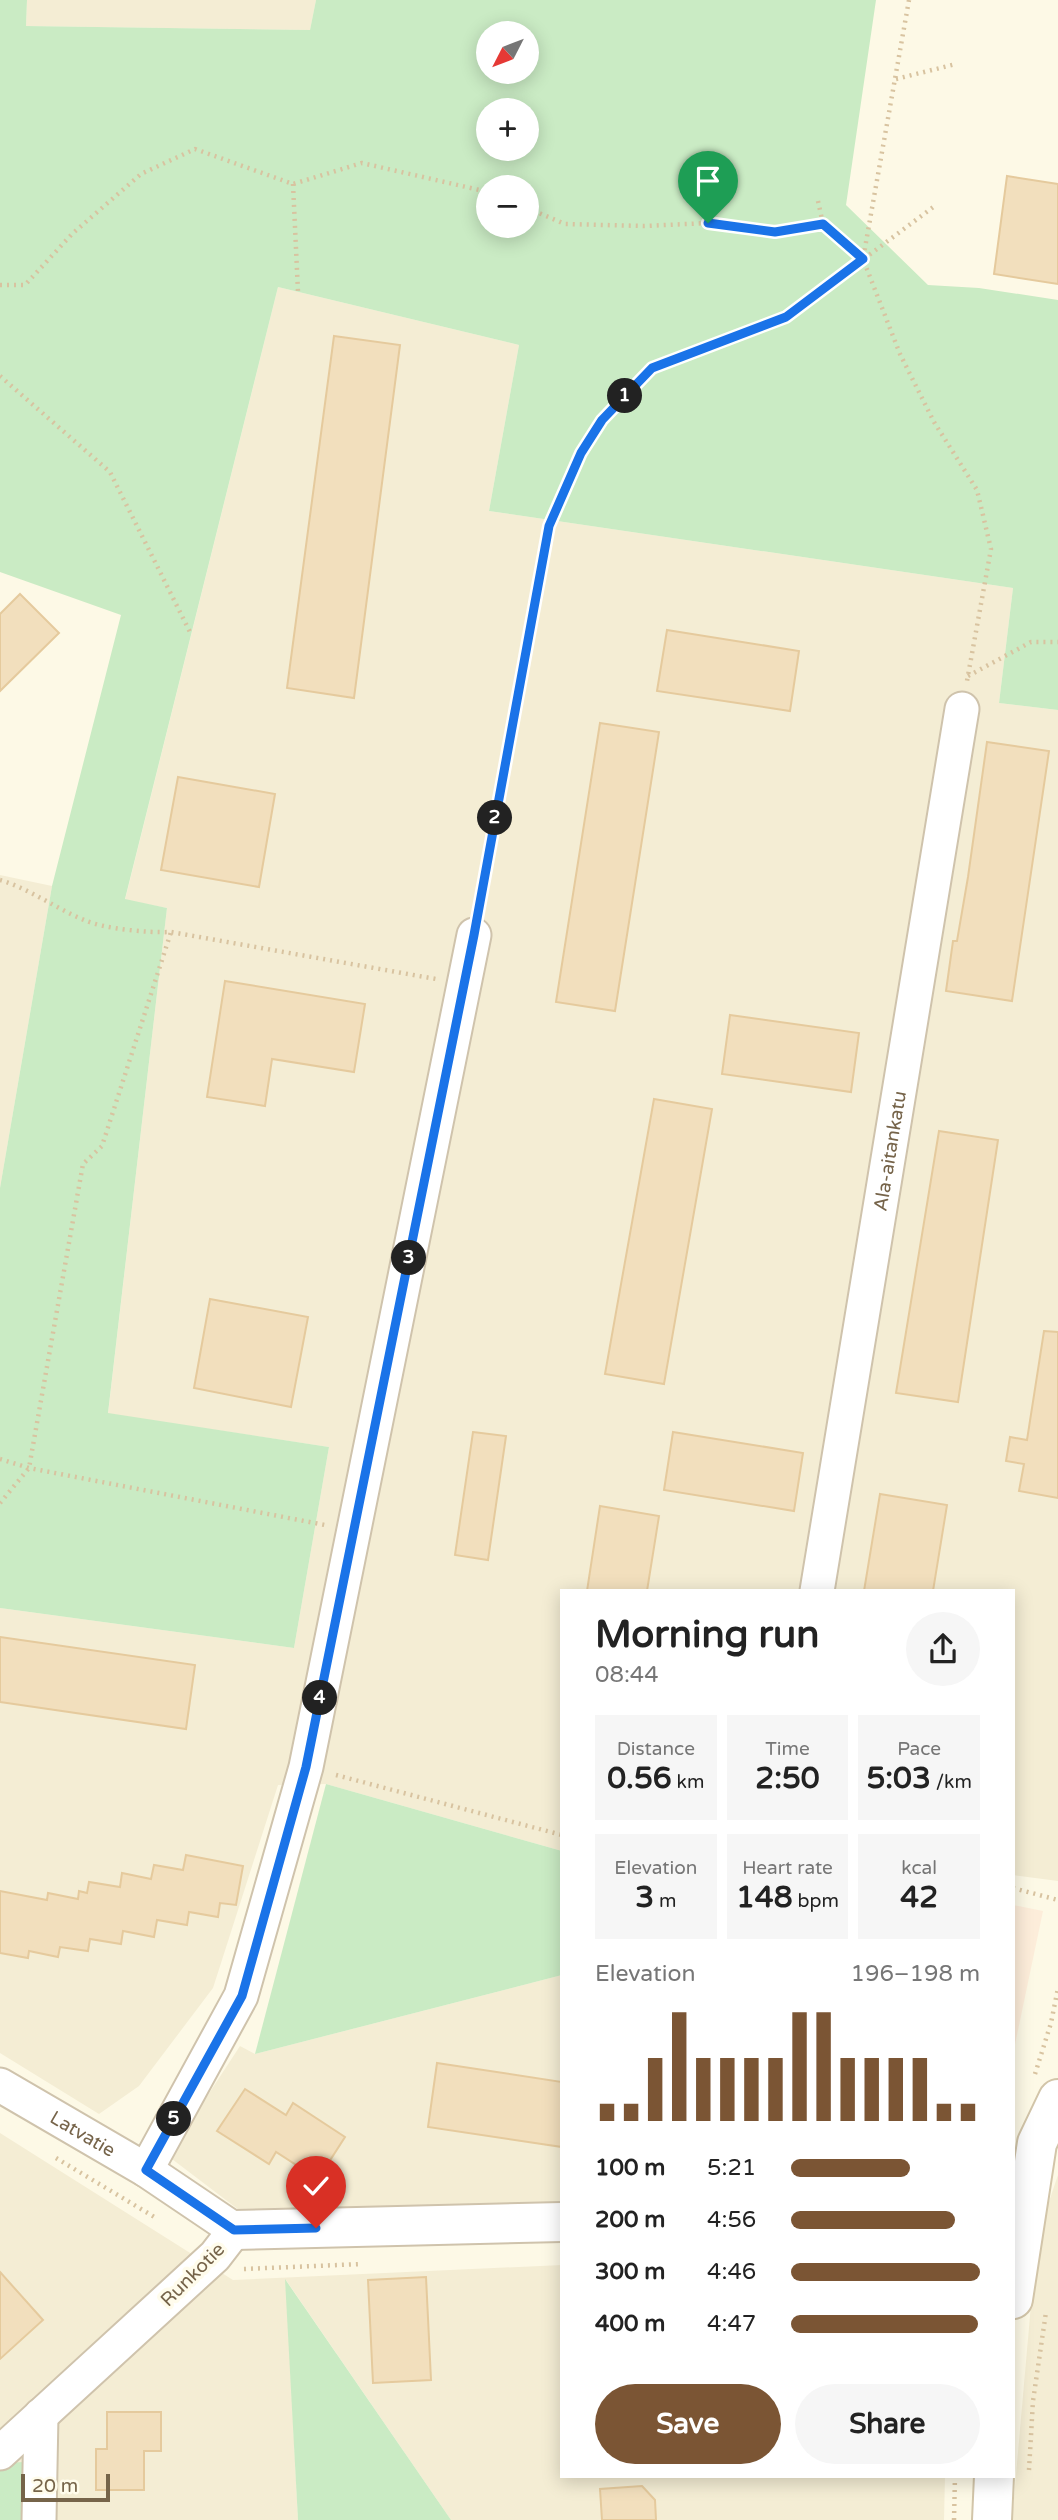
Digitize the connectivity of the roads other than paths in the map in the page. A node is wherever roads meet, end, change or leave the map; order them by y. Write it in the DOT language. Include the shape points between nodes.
graph roads {
  1 [pos="962,709"];
  2 [pos="474,935"];
  3 [pos="817,1589"];
  4 [pos="0,2085"];
  5 [pos="1045,2092"];
  6 [pos="1058,2165"];
  7 [pos="146,2170"];
  8 [pos="560,2222"];
  9 [pos="234,2230"];
  10 [pos="1019,2230"];
  11 [pos="1030,2302"];
  12 [pos="41,2415"];
  13 [pos="0,2453"];
  14 [pos="1011,2478"];
  15 [pos="39,2520"];
  16 [pos="992,2520"];
  1 -- 3 [label="street, Ala-aitankatu"];
  2 -- 7 [label="street" via="306,1767 242,1996"];
  4 -- 7 [label="street, Latvatie"];
  5 -- 10 [label="main road"];
  6 -- 10 [label="main road"];
  7 -- 9 [label="street, Latvatie"];
  8 -- 9 [label="main road, Runkotie"];
  9 -- 12 [label="street, Runkotie" via="215,2256"];
  10 -- 11 [label="main road"];
  12 -- 13 [label="street, Runkotie"];
  12 -- 15 [label="street"];
  14 -- 16 [label="main road"];
}
